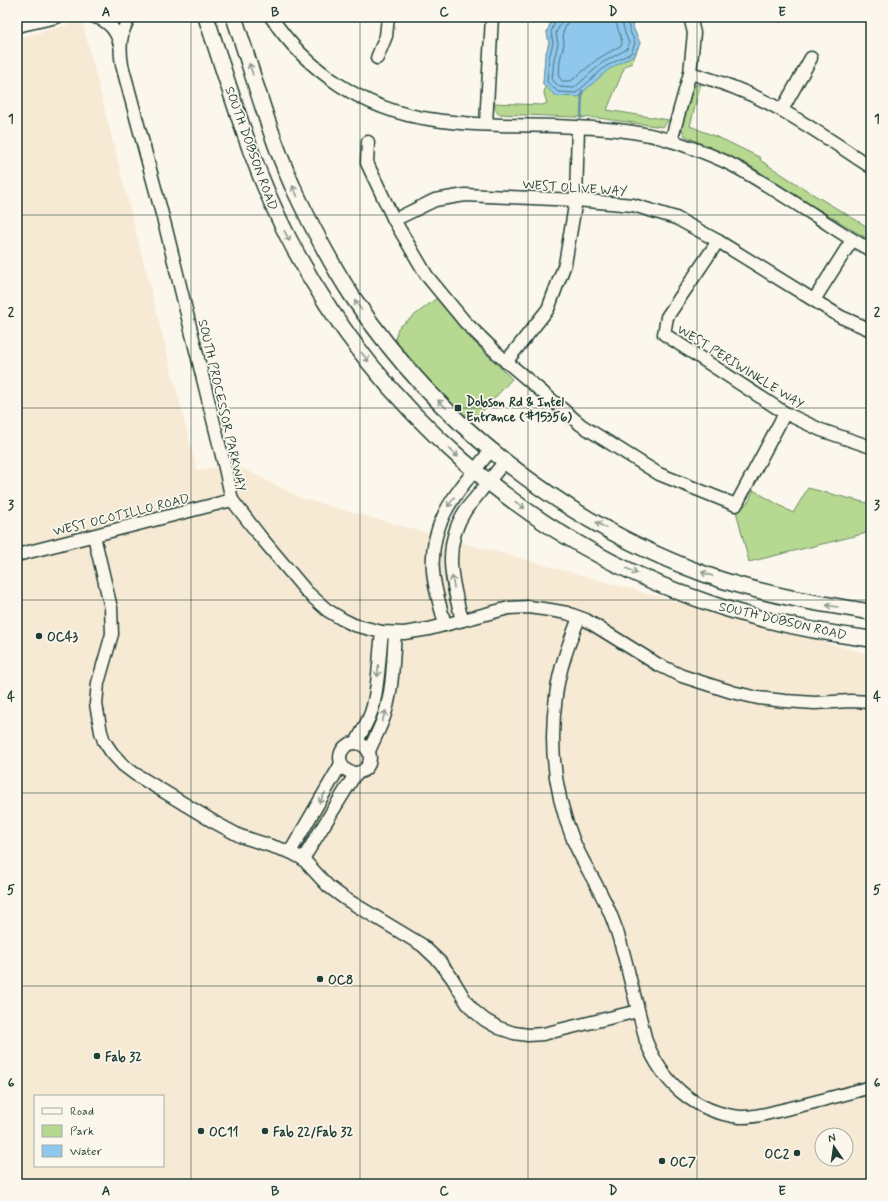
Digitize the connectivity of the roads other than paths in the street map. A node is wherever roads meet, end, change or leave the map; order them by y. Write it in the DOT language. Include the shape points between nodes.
graph roads {
  1 [pos="39,17"];
  2 [pos="57,17"];
  3 [pos="95,17"];
  4 [pos="130,17"];
  5 [pos="206,17"];
  6 [pos="234,17"];
  7 [pos="271,17"];
  8 [pos="388,17"];
  9 [pos="492,17"];
  10 [pos="690,17"];
  11 [pos="17,26"];
  12 [pos="120,46"];
  13 [pos="377,58"];
  14 [pos="811,58"];
  15 [pos="690,73"];
  16 [pos="782,110"];
  17 [pos="486,124"];
  18 [pos="578,127"];
  19 [pos="671,140"];
  20 [pos="368,142"];
  21 [pos="871,167"];
  22 [pos="576,200"];
  23 [pos="394,220"];
  24 [pos="852,240"];
  25 [pos="718,241"];
  26 [pos="871,250"];
  27 [pos="814,300"];
  28 [pos="871,330"];
  29 [pos="506,362"];
  30 [pos="785,413"];
  31 [pos="871,447"];
  32 [pos="491,450"];
  33 [pos="505,461"];
  34 [pos="474,471"];
  35 [pos="488,482"];
  36 [pos="232,500"];
  37 [pos="94,536"];
  38 [pos="17,556"];
  39 [pos="871,612"];
  40 [pos="579,618"];
  41 [pos="462,620"];
  42 [pos="445,625"];
  43 [pos="382,632"];
  44 [pos="395,633"];
  45 [pos="871,639"];
  46 [pos="871,702"];
  47 [pos="356,742"];
  48 [pos="369,751"];
  49 [pos="341,764"];
  50 [pos="356,773"];
  51 [pos="290,852"];
  52 [pos="303,859"];
  53 [pos="638,1011"];
  54 [pos="871,1087"];
  1 -- 11 [label="street"];
  2 -- 11 [label="street"];
  3 -- 12 [label="street" via="111,26"];
  4 -- 12 [label="street, SOUTH PROCESSOR PARKWAY" via="122,32"];
  5 -- 34 [label="main road, SOUTH DOBSON ROAD, one-way" via="260,177 302,264 338,320 377,373 416,416"];
  32 -- 6 [label="main road, SOUTH DOBSON ROAD, one-way" via="408,369 352,296 321,242 292,183"];
  7 -- 17 [label="street" via="285,36 326,76 380,106 410,116 446,122"];
  8 -- 13 [label="street" via="386,36"];
  9 -- 17 [label="street"];
  10 -- 15 [label="street" via="694,33"];
  12 -- 36 [label="street, SOUTH PROCESSOR PARKWAY" via="122,65 166,229"];
  14 -- 16 [label="street"];
  15 -- 16 [label="street" via="720,81"];
  15 -- 19 [label="street"];
  16 -- 21 [label="street"];
  17 -- 18 [label="street"];
  18 -- 19 [label="street" via="623,130"];
  18 -- 22 [label="street"];
  19 -- 24 [label="street" via="735,167"];
  20 -- 23 [label="street" via="367,163"];
  22 -- 23 [label="street, WEST OLIVE WAY" via="465,196 435,200"];
  22 -- 25 [label="street, WEST OLIVE WAY" via="633,204 676,218"];
  22 -- 29 [label="street" via="565,264 548,309"];
  23 -- 29 [label="street" via="427,276 465,322"];
  24 -- 26 [label="street"];
  24 -- 27 [label="street"];
  25 -- 27 [label="street, WEST OLIVE WAY"];
  25 -- 30 [label="street, WEST PERIWINKLE WAY" via="668,317 664,334"];
  27 -- 28 [label="street, WEST OLIVE WAY" via="841,317"];
  29 -- 30 [label="street" via="581,425 646,466 659,474 736,505"];
  30 -- 31 [label="street, WEST PERIWINKLE WAY" via="821,430"];
  32 -- 33 [label="main road, SOUTH DOBSON ROAD"];
  32 -- 34 [label="street"];
  33 -- 35 [label="street"];
  39 -- 33 [label="main road, SOUTH DOBSON ROAD, one-way" via="769,594 678,563 635,544 564,504"];
  34 -- 35 [label="main road, SOUTH DOBSON ROAD"];
  34 -- 42 [label="street, one-way" via="445,511 434,544 433,572"];
  41 -- 35 [label="street, one-way" via="452,578 451,548 454,534 465,511"];
  35 -- 45 [label="main road, SOUTH DOBSON ROAD, one-way" via="518,505 577,543 652,581 739,612 803,628"];
  36 -- 37 [label="street, WEST OCOTILLO ROAD"];
  36 -- 43 [label="street, SOUTH PROCESSOR PARKWAY" via="307,592 327,610 342,619"];
  37 -- 38 [label="street, WEST OCOTILLO ROAD"];
  37 -- 51 [label="street" via="110,608 112,634 98,683 96,704 104,741 123,765 135,774 214,822 240,836"];
  40 -- 41 [label="street, SOUTH PROCESSOR PARKWAY" via="567,613 528,607 509,608"];
  40 -- 46 [label="street, SOUTH PROCESSOR PARKWAY" via="657,664 732,692 785,701"];
  40 -- 53 [label="street" via="566,652 556,696 553,733 556,773 562,805 574,842 603,896 619,935"];
  41 -- 42 [label="street, SOUTH PROCESSOR PARKWAY"];
  42 -- 44 [label="street, SOUTH PROCESSOR PARKWAY" via="414,632"];
  43 -- 44 [label="street, SOUTH PROCESSOR PARKWAY"];
  43 -- 47 [label="street, one-way" via="373,706"];
  48 -- 44 [label="street, one-way" via="389,701"];
  47 -- 48 [label="street" via="364,745"];
  47 -- 49 [label="street" via="348,744 342,750"];
  48 -- 50 [label="street" via="368,766"];
  49 -- 50 [label="street" via="347,770"];
  49 -- 51 [label="street, one-way"];
  50 -- 52 [label="street"];
  51 -- 52 [label="street"];
  52 -- 53 [label="street" via="328,886 344,898 422,945 440,962 474,1011 499,1028 528,1035 543,1034"];
  53 -- 54 [label="street" via="651,1054 660,1069 670,1082 706,1108 741,1117 755,1116"];
}
